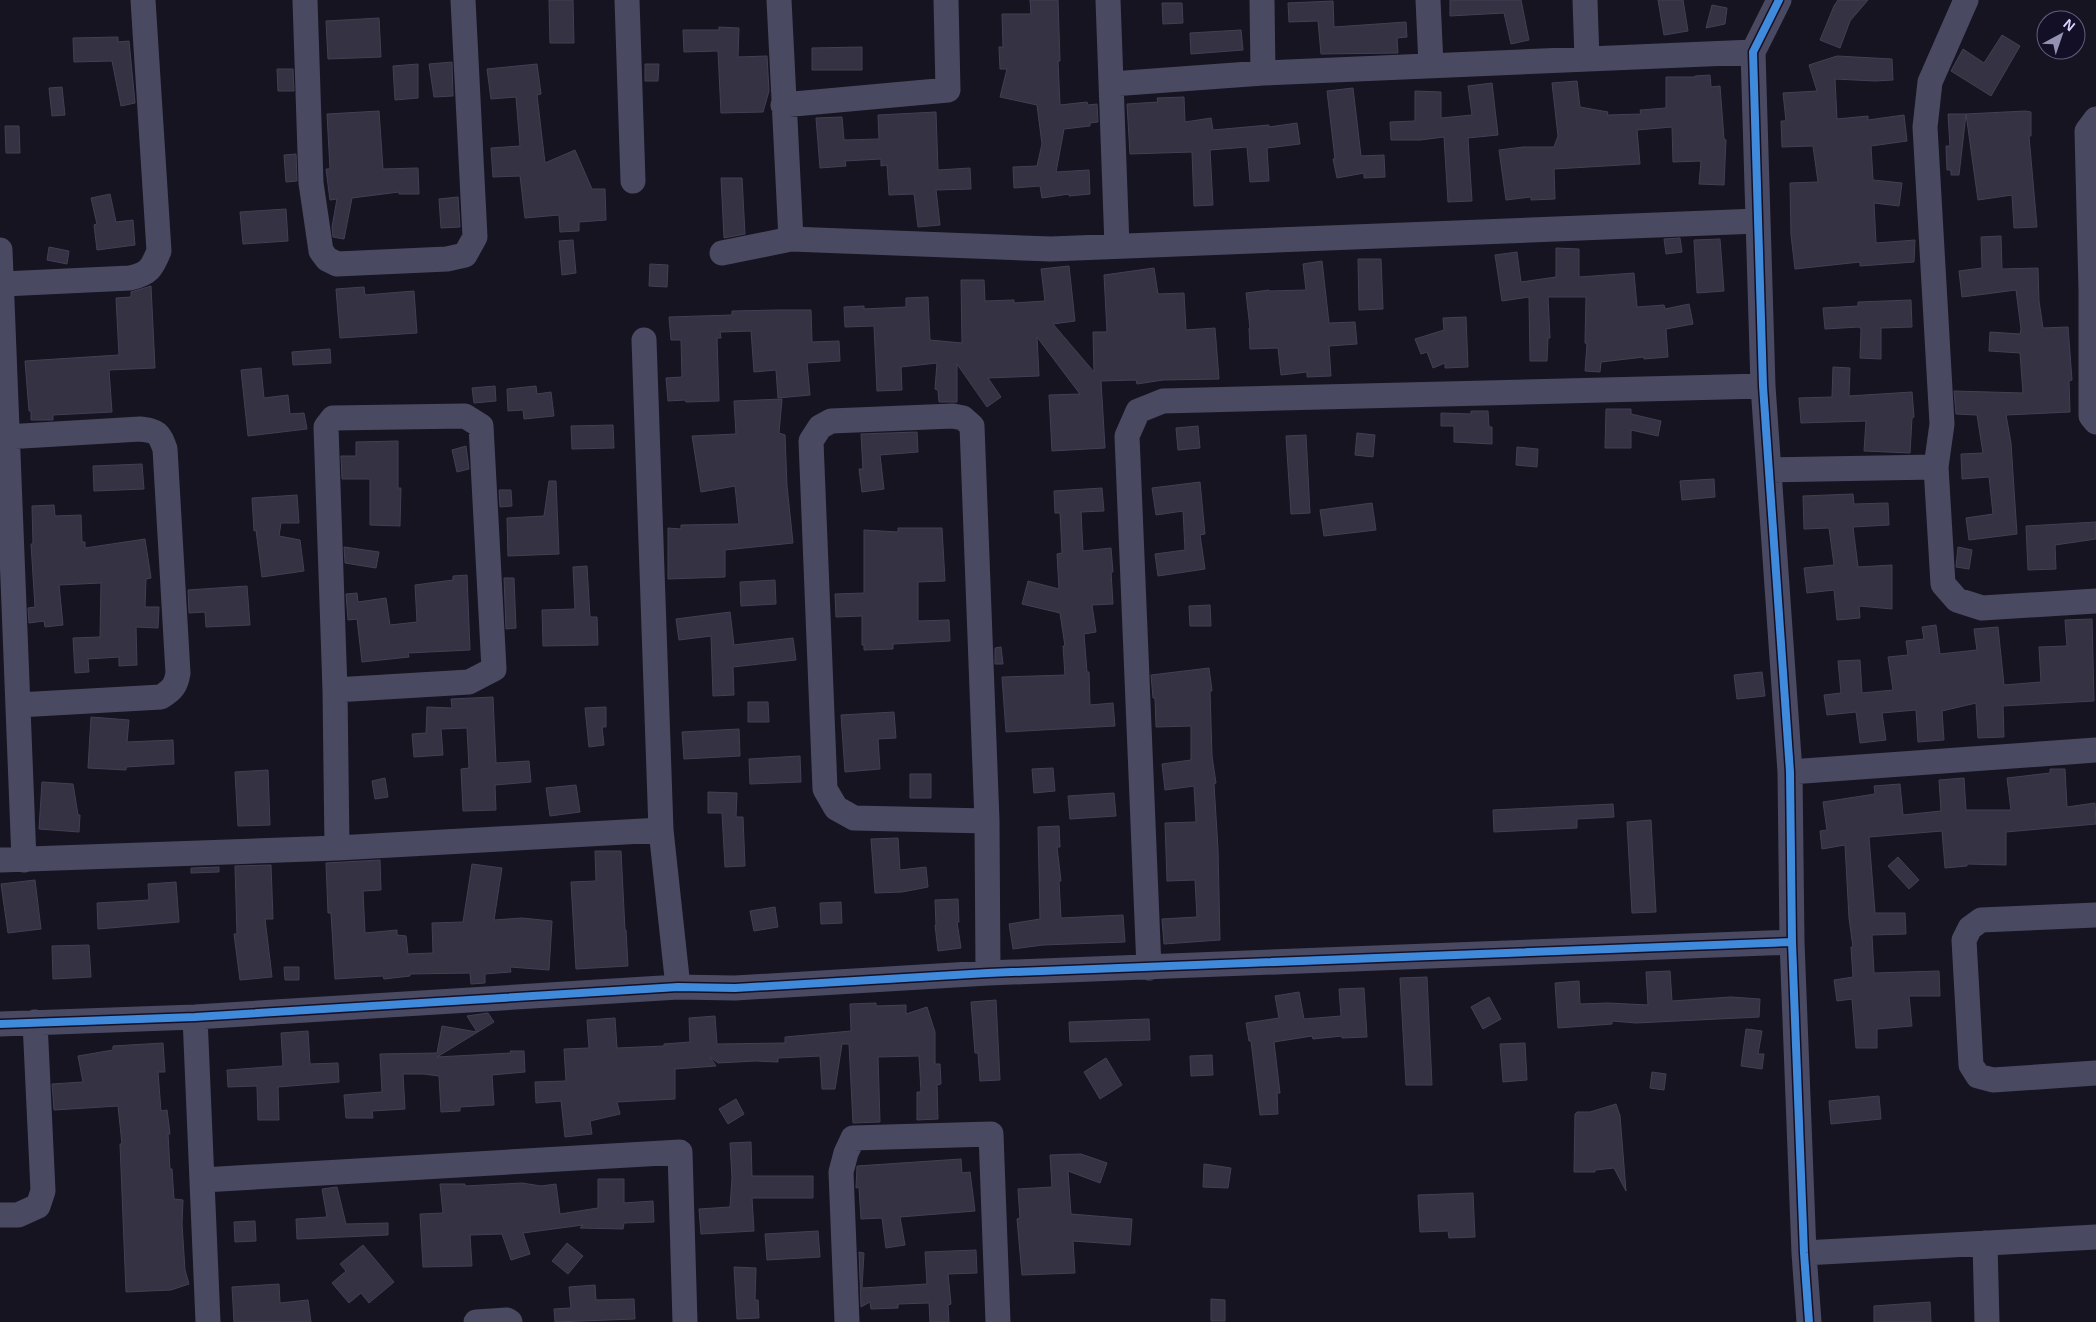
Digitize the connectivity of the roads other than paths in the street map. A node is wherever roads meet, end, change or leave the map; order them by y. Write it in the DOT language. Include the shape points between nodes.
graph roads {
  1 [pos="143,0"];
  2 [pos="305,0"];
  3 [pos="463,0"];
  4 [pos="626,0"];
  5 [pos="779,0"];
  6 [pos="946,0"];
  7 [pos="1108,0"];
  8 [pos="1262,0"];
  9 [pos="1428,0"];
  10 [pos="1585,0"];
  11 [pos="1779,0"];
  12 [pos="1966,0"];
  13 [pos="1753,52"];
  14 [pos="1587,59"];
  15 [pos="1431,66"];
  16 [pos="1263,73"];
  17 [pos="1112,84"];
  18 [pos="783,105"];
  19 [pos="2096,119"];
  20 [pos="633,181"];
  21 [pos="1758,221"];
  22 [pos="791,239"];
  23 [pos="1117,246"];
  24 [pos="0,250"];
  25 [pos="722,253"];
  26 [pos="3,284"];
  27 [pos="2094,289"];
  28 [pos="644,340"];
  29 [pos="1762,386"];
  30 [pos="2096,422"];
  31 [pos="6,437"];
  32 [pos="1936,466"];
  33 [pos="1769,470"];
  34 [pos="2096,601"];
  35 [pos="336,690"];
  36 [pos="18,705"];
  37 [pos="2096,750"];
  38 [pos="1790,772"];
  39 [pos="987,821"];
  40 [pos="661,830"];
  41 [pos="338,848"];
  42 [pos="12,860"];
  43 [pos="2096,915"];
  44 [pos="1792,942"];
  45 [pos="1149,968"];
  46 [pos="988,973"];
  47 [pos="678,987"];
  48 [pos="195,1018"];
  49 [pos="35,1022"];
  50 [pos="0,1024"];
  51 [pos="2096,1074"];
  52 [pos="203,1180"];
  53 [pos="0,1215"];
  54 [pos="2096,1237"];
  55 [pos="1986,1243"];
  56 [pos="1804,1252"];
  57 [pos="208,1322"];
  58 [pos="476,1322"];
  59 [pos="510,1322"];
  60 [pos="685,1322"];
  61 [pos="847,1322"];
  62 [pos="998,1322"];
  63 [pos="1809,1322"];
  64 [pos="1987,1322"];
  1 -- 26 [label="street" via="159,251 153,265 143,276 130,278"];
  2 -- 3 [label="street" via="311,183 320,251 338,264 447,259 465,255 474,237"];
  4 -- 20 [label="street"];
  5 -- 18 [label="street"];
  6 -- 18 [label="street" via="948,90"];
  7 -- 17 [label="street"];
  8 -- 16 [label="street"];
  9 -- 15 [label="street"];
  10 -- 14 [label="street"];
  11 -- 13 [label="street"];
  12 -- 32 [label="street" via="1930,82 1926,127 1942,424"];
  13 -- 14 [label="street"];
  13 -- 21 [label="street"];
  14 -- 15 [label="street"];
  15 -- 16 [label="street"];
  16 -- 17 [label="street"];
  17 -- 23 [label="street"];
  18 -- 22 [label="street"];
  19 -- 27 [label="street" via="2087,131"];
  21 -- 23 [label="street"];
  21 -- 29 [label="street"];
  22 -- 23 [label="street" via="1051,249"];
  22 -- 25 [label="street"];
  24 -- 26 [label="street"];
  26 -- 31 [label="street"];
  27 -- 30 [label="street" via="2091,416"];
  28 -- 40 [label="street"];
  29 -- 33 [label="street"];
  29 -- 45 [label="street" via="1163,401 1138,411 1126,436"];
  31 -- 36 [label="street"];
  31 -- 36 [label="street" via="140,429 154,431 160,436 165,449 178,673 172,691 161,697"];
  32 -- 33 [label="street"];
  32 -- 34 [label="street" via="1943,584 1957,600 1982,608"];
  33 -- 38 [label="street"];
  35 -- 35 [label="street" via="326,427 333,418 465,416 481,426 494,669 469,682"];
  35 -- 41 [label="street"];
  36 -- 42 [label="street"];
  37 -- 38 [label="street"];
  38 -- 44 [label="street"];
  39 -- 39 [label="street" via="972,426 963,418 953,416 831,421 820,427 811,441 825,789 836,808 854,818"];
  39 -- 46 [label="street"];
  40 -- 41 [label="street"];
  40 -- 47 [label="street"];
  41 -- 42 [label="street"];
  43 -- 51 [label="street" via="1981,920 1970,928 1964,940 1971,1065 1978,1076 1993,1080"];
  44 -- 45 [label="street"];
  44 -- 56 [label="street"];
  45 -- 46 [label="street"];
  46 -- 47 [label="street" via="735,988"];
  47 -- 48 [label="street"];
  48 -- 49 [label="street"];
  48 -- 52 [label="street"];
  49 -- 50 [label="street"];
  49 -- 53 [label="street" via="43,1191 38,1206 18,1215"];
  52 -- 57 [label="street"];
  52 -- 60 [label="street" via="680,1152"];
  54 -- 55 [label="street"];
  55 -- 56 [label="street"];
  55 -- 64 [label="street"];
  56 -- 63 [label="street"];
  58 -- 59 [label="street"];
  61 -- 62 [label="street" via="841,1172 853,1138 991,1134"];
}
